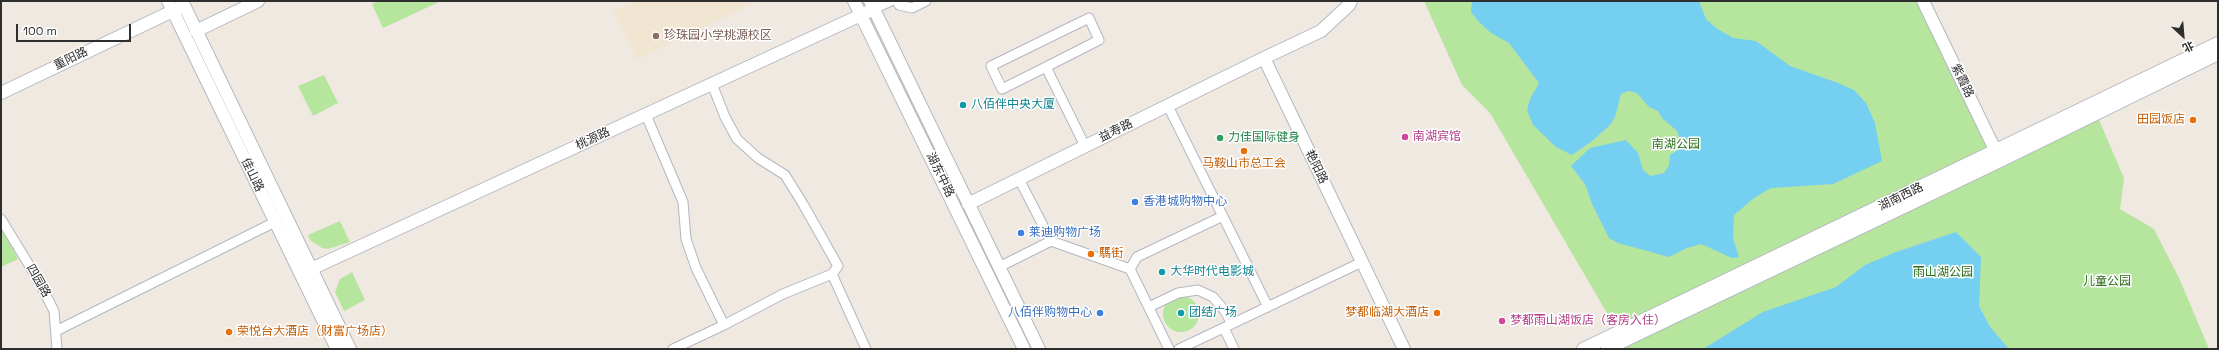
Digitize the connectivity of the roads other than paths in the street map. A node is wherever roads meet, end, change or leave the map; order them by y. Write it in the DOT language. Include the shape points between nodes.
graph roads {
  1 [pos="258,1"];
  2 [pos="854,1"];
  3 [pos="891,1"];
  4 [pos="897,1"];
  5 [pos="926,1"];
  6 [pos="1351,1"];
  7 [pos="1923,1"];
  8 [pos="183,3"];
  9 [pos="872,5"];
  10 [pos="170,6"];
  11 [pos="861,15"];
  12 [pos="196,31"];
  13 [pos="2218,43"];
  14 [pos="2218,54"];
  15 [pos="1264,58"];
  16 [pos="1046,67"];
  17 [pos="712,84"];
  18 [pos="1,93"];
  19 [pos="1168,106"];
  20 [pos="646,114"];
  21 [pos="1085,146"];
  22 [pos="1998,156"];
  23 [pos="1019,179"];
  24 [pos="968,204"];
  25 [pos="1222,216"];
  26 [pos="1,219"];
  27 [pos="275,222"];
  28 [pos="1051,241"];
  29 [pos="1362,262"];
  30 [pos="999,267"];
  31 [pos="1130,268"];
  32 [pos="311,269"];
  33 [pos="832,274"];
  34 [pos="1149,307"];
  35 [pos="1268,307"];
  36 [pos="724,325"];
  37 [pos="1228,326"];
  38 [pos="56,331"];
  39 [pos="57,349"];
  40 [pos="337,349"];
  41 [pos="350,349"];
  42 [pos="673,349"];
  43 [pos="866,349"];
  44 [pos="1024,349"];
  45 [pos="1039,349"];
  46 [pos="1169,349"];
  47 [pos="1179,349"];
  48 [pos="1234,349"];
  49 [pos="1404,349"];
  50 [pos="1583,349"];
  51 [pos="1607,349"];
  1 -- 12 [label="street"];
  2 -- 11 [label="street, 湖东中路"];
  3 -- 9 [label="street"];
  4 -- 5 [label="street" via="899,5 912,8"];
  6 -- 15 [label="street" via="1321,31"];
  7 -- 22 [label="street, 紫霞路"];
  8 -- 10 [label="street, 重阳路"];
  8 -- 12 [label="street, 佳山路"];
  9 -- 11 [label="street, 桃源路"];
  9 -- 24 [label="street, 湖东中路"];
  10 -- 18 [label="street, 重阳路"];
  10 -- 27 [label="street, 佳山路"];
  11 -- 17 [label="street, 桃源路"];
  11 -- 44 [label="street, 湖东中路"];
  12 -- 32 [label="street, 佳山路"];
  13 -- 22 [label="street, 湖南西路"];
  14 -- 22 [label="street, 湖南西路"];
  15 -- 19 [label="street, 益寿路"];
  15 -- 29 [label="street, 艳阳路"];
  16 -- 16 [label="street" via="1099,40 1089,18 991,66 1002,89"];
  16 -- 21 [label="street"];
  17 -- 20 [label="street, 桃源路"];
  17 -- 33 [label="street" via="737,139 758,158 785,175 800,198 838,266"];
  19 -- 21 [label="street, 益寿路"];
  19 -- 25 [label="street"];
  20 -- 32 [label="street, 桃源路"];
  20 -- 36 [label="street" via="683,202 686,239 696,268"];
  21 -- 23 [label="street, 益寿路"];
  22 -- 50 [label="street, 湖南西路"];
  22 -- 51 [label="street, 湖南西路"];
  23 -- 24 [label="street, 益寿路"];
  23 -- 28 [label="street"];
  24 -- 30 [label="street, 湖东中路"];
  25 -- 31 [label="street" via="1137,257"];
  25 -- 35 [label="street"];
  26 -- 38 [label="street, 四园路" via="54,311"];
  27 -- 38 [label="street"];
  27 -- 40 [label="street, 佳山路"];
  28 -- 30 [label="street"];
  28 -- 31 [label="street"];
  29 -- 35 [label="street"];
  29 -- 49 [label="street, 艳阳路"];
  30 -- 45 [label="street, 湖东中路"];
  31 -- 34 [label="street"];
  32 -- 41 [label="street, 佳山路"];
  33 -- 36 [label="street" via="783,294"];
  33 -- 43 [label="street"];
  34 -- 37 [label="street" via="1178,293 1198,290 1213,298 1226,311"];
  34 -- 46 [label="street"];
  35 -- 37 [label="street"];
  36 -- 42 [label="street"];
  37 -- 47 [label="street"];
  37 -- 48 [label="street"];
  38 -- 39 [label="street, 四园路"];
}
